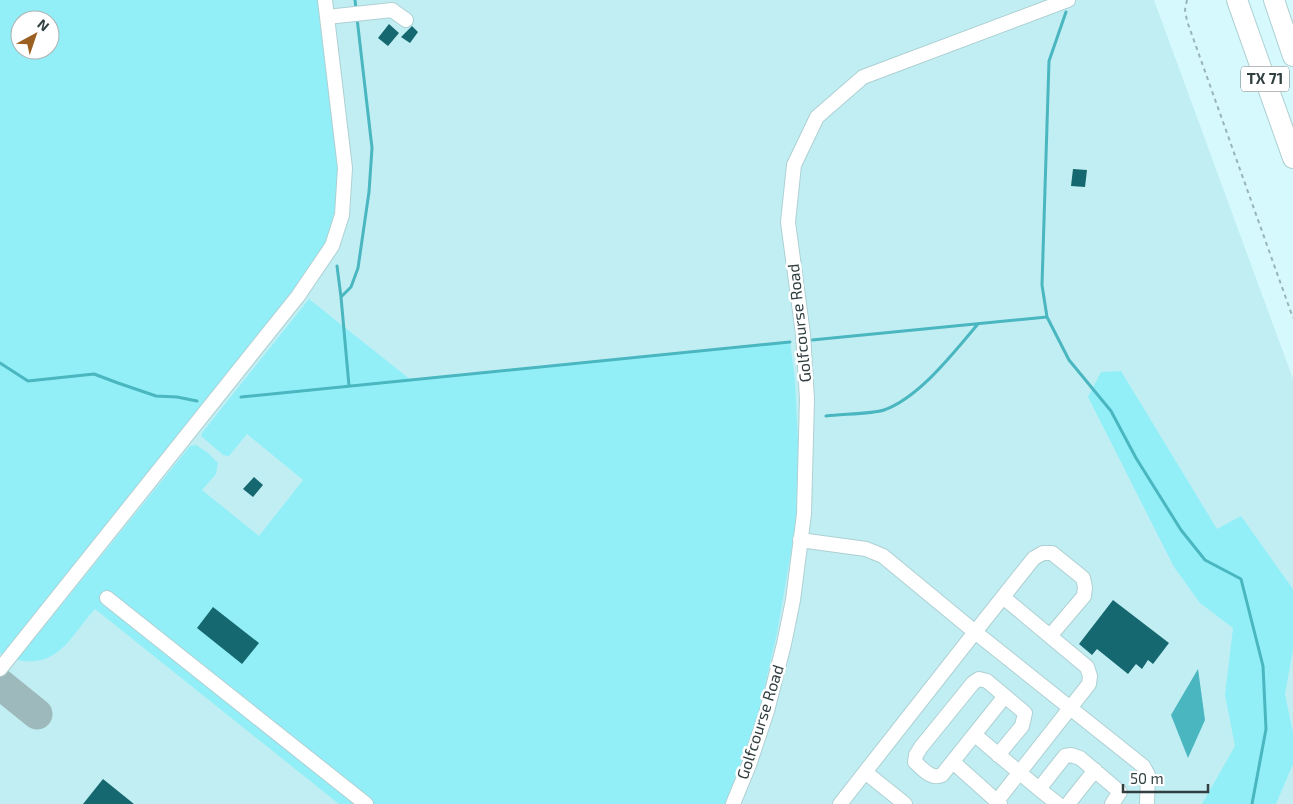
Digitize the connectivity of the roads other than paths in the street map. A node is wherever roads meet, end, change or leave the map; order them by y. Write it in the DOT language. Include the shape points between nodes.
graph roads {
  1 [pos="325,0"];
  2 [pos="1068,0"];
  3 [pos="1237,0"];
  4 [pos="1248,0"];
  5 [pos="1274,0"];
  6 [pos="327,16"];
  7 [pos="406,20"];
  8 [pos="1293,56"];
  9 [pos="1293,127"];
  10 [pos="1293,158"];
  11 [pos="800,540"];
  12 [pos="1003,597"];
  13 [pos="107,598"];
  14 [pos="975,632"];
  15 [pos="1050,636"];
  16 [pos="0,669"];
  17 [pos="1005,696"];
  18 [pos="1070,708"];
  19 [pos="975,735"];
  20 [pos="998,755"];
  21 [pos="953,762"];
  22 [pos="1095,770"];
  23 [pos="865,772"];
  24 [pos="1019,773"];
  25 [pos="1039,789"];
  26 [pos="998,803"];
  27 [pos="366,804"];
  28 [pos="733,804"];
  29 [pos="840,804"];
  30 [pos="905,804"];
  31 [pos="1058,804"];
  32 [pos="1068,804"];
  33 [pos="1112,804"];
  34 [pos="1147,804"];
  1 -- 6 [label="street"];
  2 -- 11 [label="street, Golfcourse Road" via="863,77 817,117 794,166 788,222 803,334 807,399 804,514"];
  3 -- 10 [label="highway, TX 71"];
  4 -- 9 [label="highway"];
  5 -- 8 [label="highway, TX 71"];
  6 -- 7 [label="street" via="392,10"];
  6 -- 16 [label="street" via="345,168 342,215 332,246 298,296"];
  11 -- 14 [label="street" via="866,549 883,556"];
  11 -- 28 [label="street, Golfcourse Road" via="793,600 767,711"];
  12 -- 14 [label="street"];
  12 -- 15 [label="street"];
  12 -- 15 [label="street" via="1034,558 1043,553 1052,553 1083,578 1084,596"];
  13 -- 27 [label="street"];
  14 -- 18 [label="street"];
  14 -- 23 [label="street"];
  15 -- 18 [label="street" via="1087,667 1090,676 1089,684"];
  17 -- 19 [label="street"];
  17 -- 20 [label="street" via="1025,713 1025,718"];
  17 -- 21 [label="street" via="987,681 979,679 973,683 921,747 915,762 936,778 942,776"];
  18 -- 24 [label="street"];
  18 -- 34 [label="street" via="1143,766 1148,775"];
  19 -- 20 [label="street"];
  19 -- 21 [label="street"];
  20 -- 24 [label="street"];
  21 -- 26 [label="street"];
  22 -- 25 [label="street" via="1080,758 1064,756"];
  22 -- 32 [label="street"];
  22 -- 33 [label="street" via="1120,792"];
  23 -- 29 [label="street"];
  23 -- 30 [label="street"];
  24 -- 25 [label="street"];
  24 -- 26 [label="street"];
  25 -- 31 [label="street"];
}
